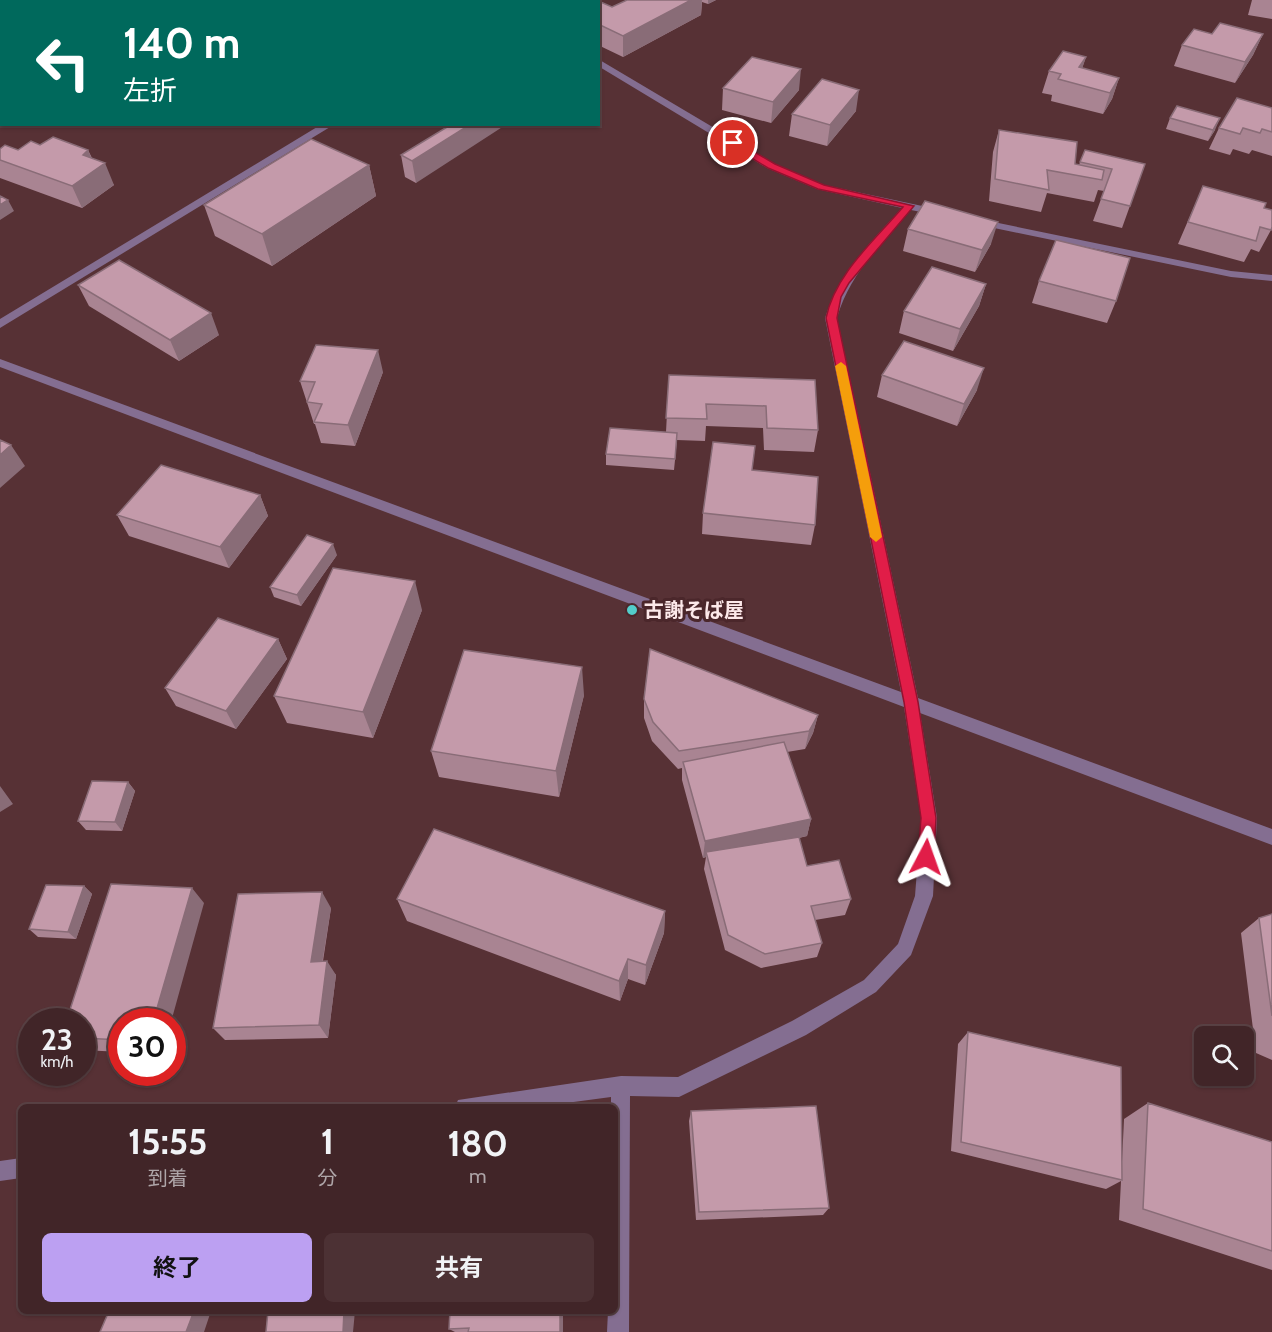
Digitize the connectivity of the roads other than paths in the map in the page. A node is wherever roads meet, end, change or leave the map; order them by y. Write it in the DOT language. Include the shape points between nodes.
graph roads {
  1 [pos="600,63"];
  2 [pos="327,126"];
  3 [pos="909,206"];
  4 [pos="951,216"];
  5 [pos="971,220"];
  6 [pos="1272,278"];
  7 [pos="0,324"];
  8 [pos="0,363"];
  9 [pos="911,702"];
  10 [pos="1272,837"];
  11 [pos="621,1086"];
  12 [pos="487,1104"];
  13 [pos="18,1168"];
  14 [pos="0,1171"];
  15 [pos="618,1332"];
  1 -- 3 [label="street" via="771,166 821,187"];
  2 -- 7 [label="street"];
  3 -- 4 [label="street"];
  3 -- 9 [label="street" via="845,281 835,297 831,318"];
  5 -- 6 [label="street" via="1232,274"];
  8 -- 9 [label="street"];
  9 -- 10 [label="street"];
  9 -- 11 [label="street" via="929,818 924,896 906,949 870,986 799,1028 679,1087"];
  11 -- 12 [label="street"];
  11 -- 15 [label="street"];
  13 -- 14 [label="street"];
}
